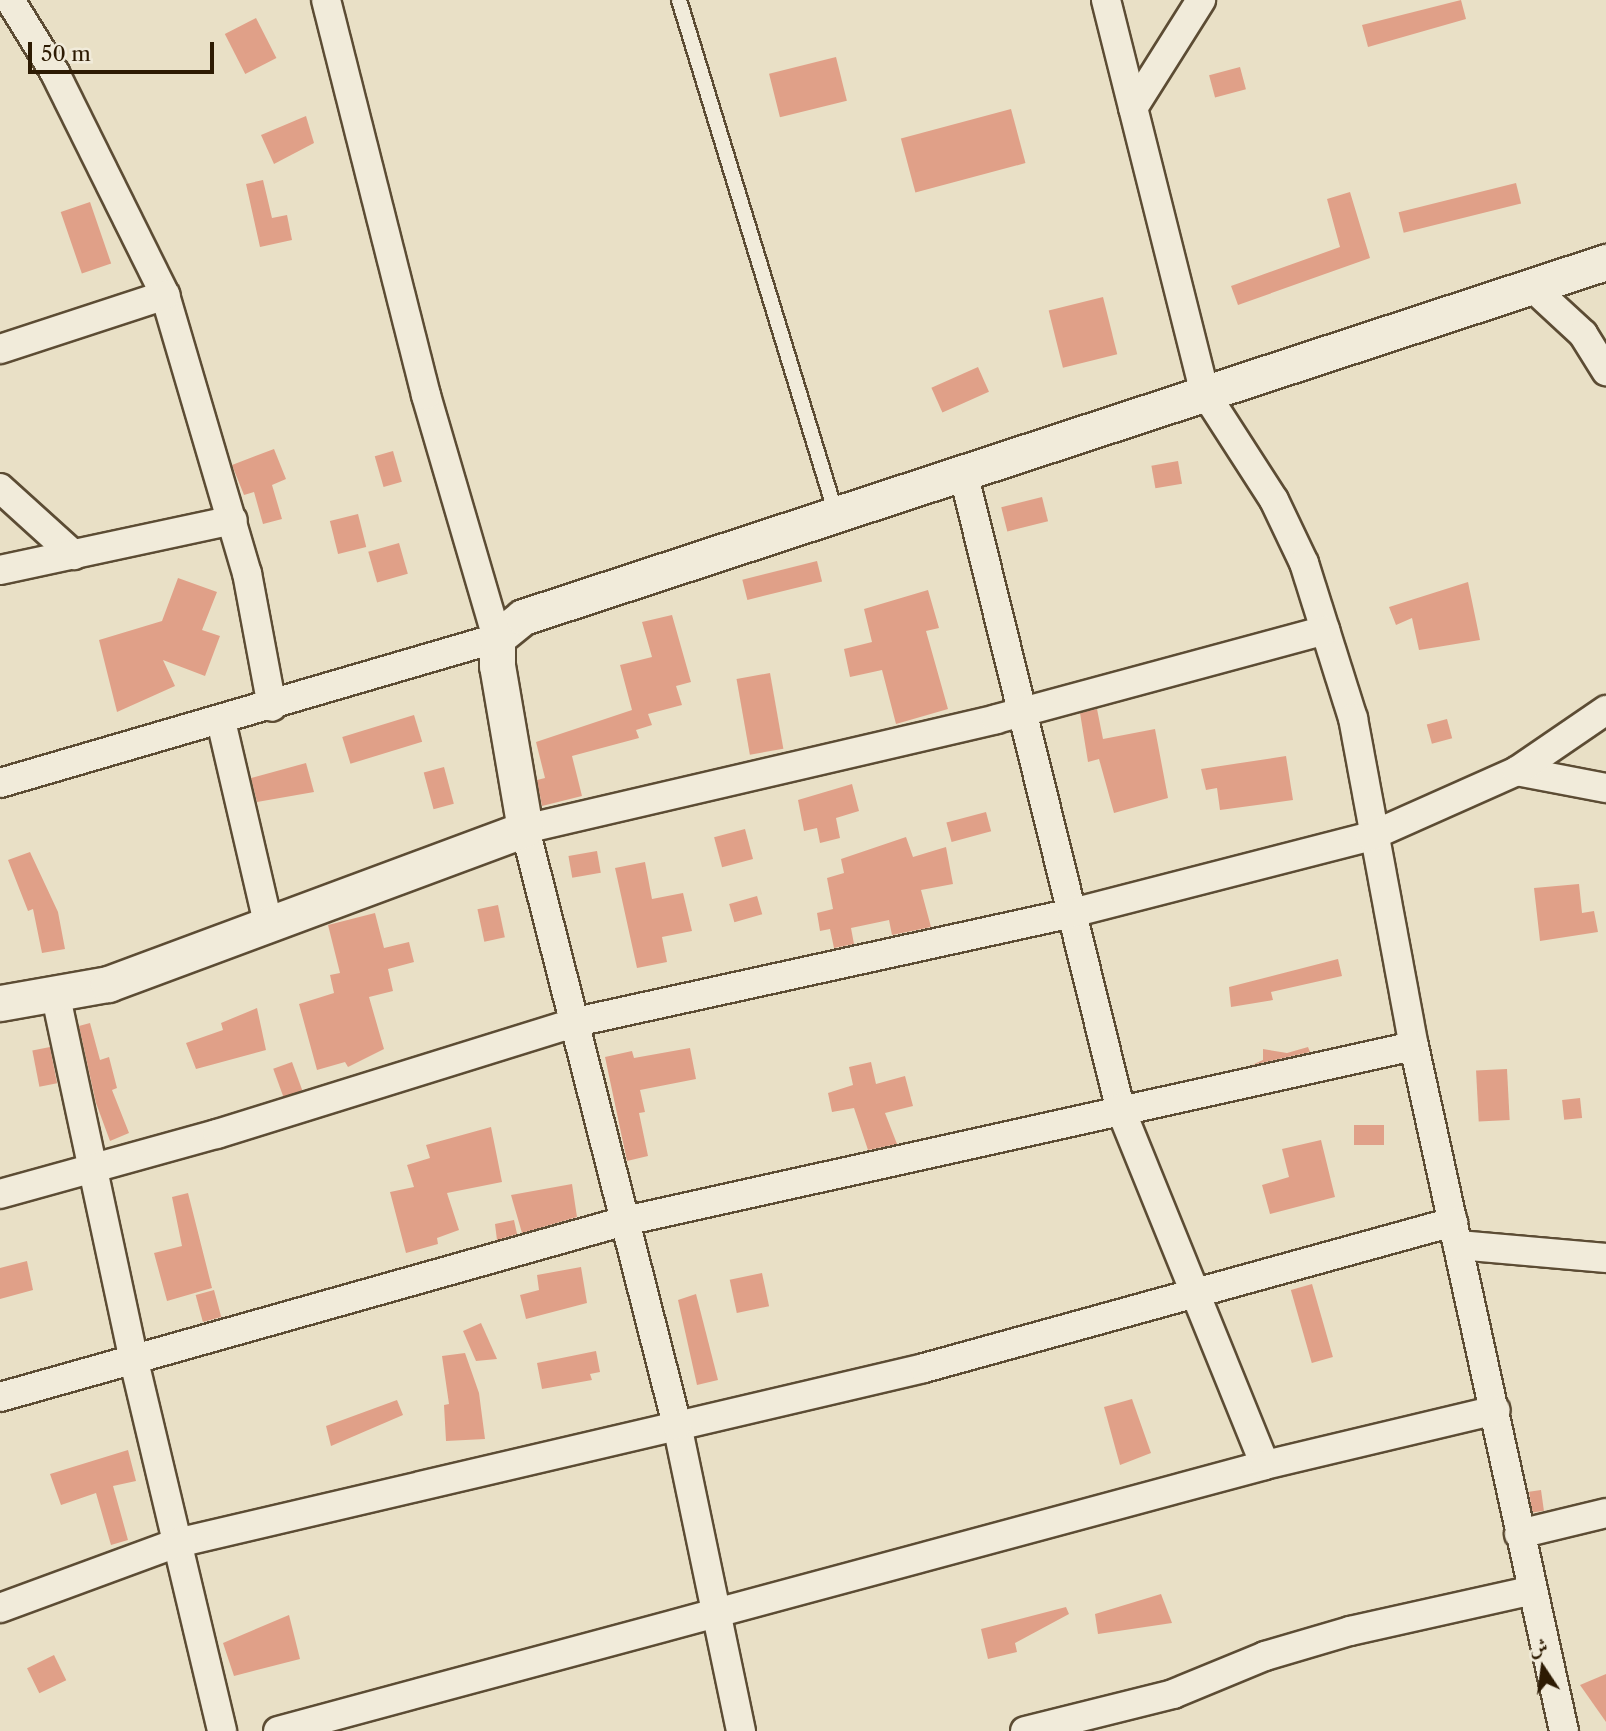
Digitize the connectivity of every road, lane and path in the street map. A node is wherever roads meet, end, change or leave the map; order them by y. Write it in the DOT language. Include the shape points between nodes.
graph roads {
  1 [pos="326,0"];
  2 [pos="679,0"];
  3 [pos="1106,0"];
  4 [pos="1201,0"];
  5 [pos="16,5"];
  6 [pos="1133,107"];
  7 [pos="1606,262"];
  8 [pos="1531,286"];
  9 [pos="165,295"];
  10 [pos="0,349"];
  11 [pos="1606,372"];
  12 [pos="1205,393"];
  13 [pos="963,472"];
  14 [pos="0,488"];
  15 [pos="836,514"];
  16 [pos="233,520"];
  17 [pos="74,555"];
  18 [pos="0,570"];
  19 [pos="1325,630"];
  20 [pos="497,638"];
  21 [pos="272,707"];
  22 [pos="1606,710"];
  23 [pos="1025,711"];
  24 [pos="222,721"];
  25 [pos="1517,771"];
  26 [pos="0,783"];
  27 [pos="1606,788"];
  28 [pos="525,829"];
  29 [pos="1371,836"];
  30 [pos="1072,913"];
  31 [pos="268,923"];
  32 [pos="56,997"];
  33 [pos="0,1003"];
  34 [pos="576,1023"];
  35 [pos="1414,1046"];
  36 [pos="1120,1108"];
  37 [pos="91,1169"];
  38 [pos="0,1194"];
  39 [pos="625,1221"];
  40 [pos="1456,1233"];
  41 [pos="1606,1258"];
  42 [pos="1193,1292"];
  43 [pos="134,1362"];
  44 [pos="0,1397"];
  45 [pos="1496,1410"];
  46 [pos="677,1425"];
  47 [pos="1265,1465"];
  48 [pos="1606,1513"];
  49 [pos="1519,1534"];
  50 [pos="177,1543"];
  51 [pos="1529,1591"];
  52 [pos="0,1608"];
  53 [pos="719,1616"];
  54 [pos="222,1731"];
  55 [pos="278,1731"];
  56 [pos="741,1731"];
  57 [pos="1025,1731"];
  58 [pos="1564,1731"];
  1 -- 20 [label="street" via="426,395"];
  2 -- 15 [label="lane"];
  3 -- 6 [label="street"];
  4 -- 6 [label="street"];
  5 -- 9 [label="street" via="55,72"];
  6 -- 12 [label="street"];
  7 -- 8 [label="street"];
  8 -- 11 [label="street" via="1583,334"];
  8 -- 12 [label="street"];
  9 -- 10 [label="street"];
  9 -- 16 [label="street"];
  12 -- 13 [label="street"];
  12 -- 19 [label="street" via="1274,500 1304,563"];
  13 -- 15 [label="street"];
  13 -- 23 [label="street"];
  14 -- 17 [label="street"];
  15 -- 20 [label="street" via="523,617"];
  16 -- 17 [label="street"];
  16 -- 21 [label="street"];
  17 -- 18 [label="street"];
  19 -- 23 [label="street"];
  19 -- 29 [label="street" via="1353,718"];
  20 -- 21 [label="street"];
  20 -- 28 [label="street"];
  21 -- 24 [label="street"];
  22 -- 25 [label="street"];
  23 -- 28 [label="street"];
  23 -- 30 [label="street"];
  24 -- 26 [label="street"];
  24 -- 31 [label="street"];
  25 -- 27 [label="street"];
  25 -- 29 [label="street"];
  28 -- 31 [label="street"];
  28 -- 34 [label="street"];
  29 -- 30 [label="street"];
  29 -- 35 [label="street"];
  30 -- 34 [label="street"];
  30 -- 36 [label="street"];
  31 -- 32 [label="street" via="108,984"];
  32 -- 33 [label="street"];
  32 -- 37 [label="street"];
  34 -- 37 [label="street"];
  34 -- 39 [label="street"];
  35 -- 36 [label="street"];
  35 -- 40 [label="street"];
  36 -- 39 [label="street"];
  36 -- 42 [label="street"];
  37 -- 38 [label="street"];
  37 -- 43 [label="street"];
  39 -- 43 [label="street"];
  39 -- 46 [label="street"];
  40 -- 41 [label="street"];
  40 -- 42 [label="street"];
  40 -- 45 [label="street"];
  42 -- 46 [label="street" via="924,1368"];
  42 -- 47 [label="street"];
  43 -- 44 [label="street"];
  43 -- 50 [label="street"];
  45 -- 47 [label="street"];
  45 -- 49 [label="street"];
  46 -- 50 [label="street"];
  46 -- 53 [label="street"];
  47 -- 53 [label="street"];
  48 -- 49 [label="street"];
  49 -- 51 [label="street"];
  50 -- 52 [label="street"];
  50 -- 54 [label="street"];
  51 -- 57 [label="street" via="1350,1631 1265,1656 1173,1694"];
  51 -- 58 [label="street"];
  53 -- 55 [label="street"];
  53 -- 56 [label="street"];
}
